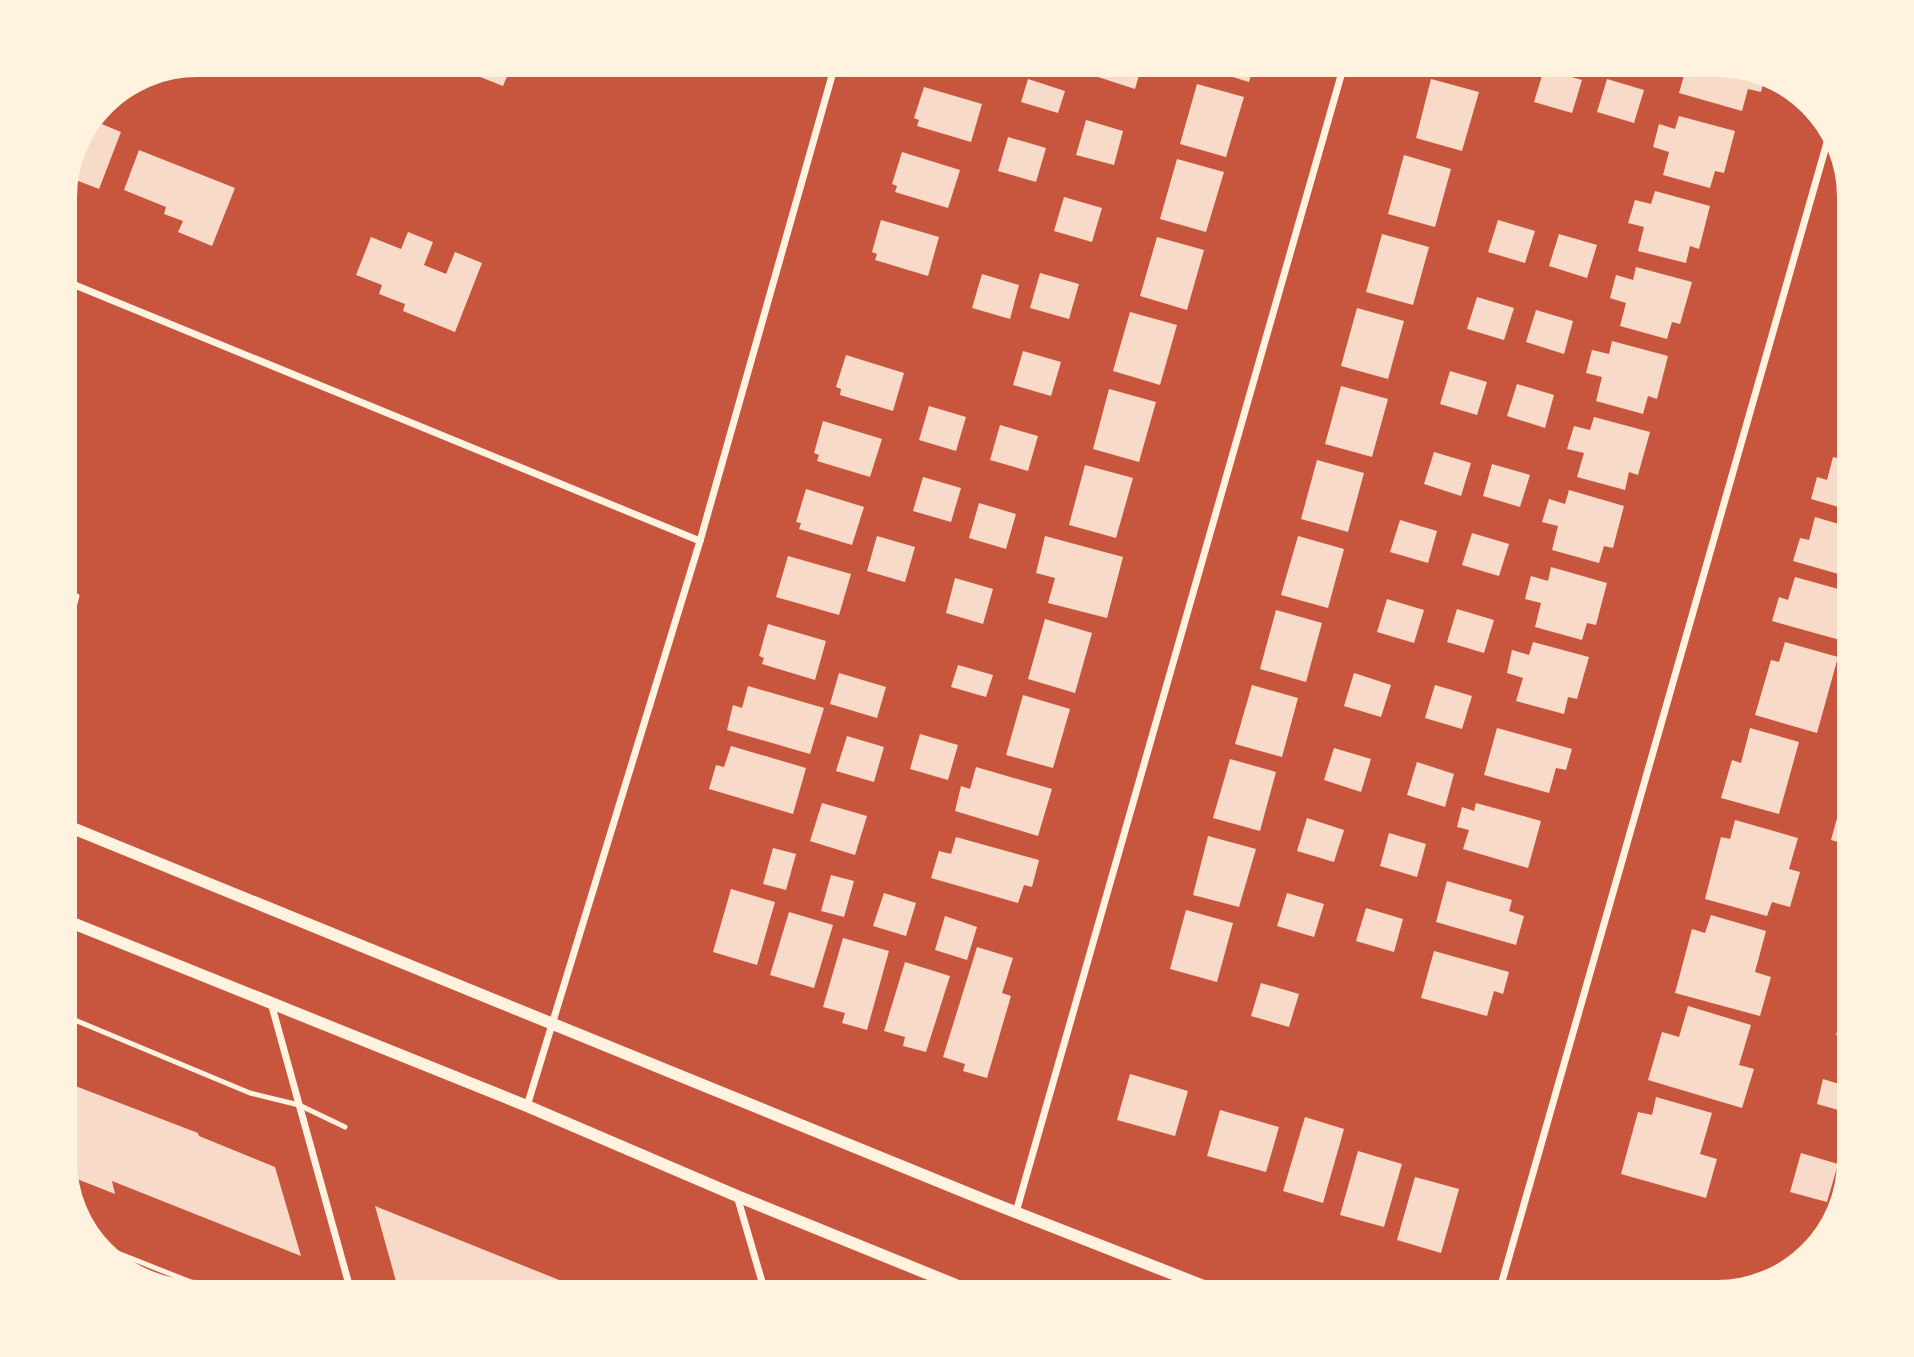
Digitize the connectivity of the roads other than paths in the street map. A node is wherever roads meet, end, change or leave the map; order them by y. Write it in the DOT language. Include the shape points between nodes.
graph roads {
  1 [pos="832,77"];
  2 [pos="1341,77"];
  3 [pos="1826,147"];
  4 [pos="77,286"];
  5 [pos="701,541"];
  6 [pos="77,830"];
  7 [pos="77,925"];
  8 [pos="271,1003"];
  9 [pos="77,1021"];
  10 [pos="553,1024"];
  11 [pos="299,1105"];
  12 [pos="527,1106"];
  13 [pos="345,1126"];
  14 [pos="737,1196"];
  15 [pos="1016,1212"];
  16 [pos="126,1256"];
  17 [pos="182,1279"];
  18 [pos="348,1280"];
  19 [pos="762,1280"];
  20 [pos="944,1280"];
  21 [pos="1189,1280"];
  22 [pos="1502,1280"];
  1 -- 5 [label="street"];
  2 -- 15 [label="street"];
  3 -- 22 [label="street"];
  4 -- 5 [label="street"];
  5 -- 10 [label="street"];
  6 -- 10 [label="street"];
  7 -- 8 [label="street"];
  8 -- 11 [label="street"];
  8 -- 12 [label="street"];
  9 -- 11 [label="lane" via="259,1097"];
  10 -- 12 [label="street"];
  10 -- 15 [label="street"];
  11 -- 13 [label="lane"];
  11 -- 18 [label="street"];
  12 -- 14 [label="street"];
  14 -- 19 [label="street"];
  14 -- 20 [label="street"];
  15 -- 21 [label="street"];
  16 -- 17 [label="lane"];
}
